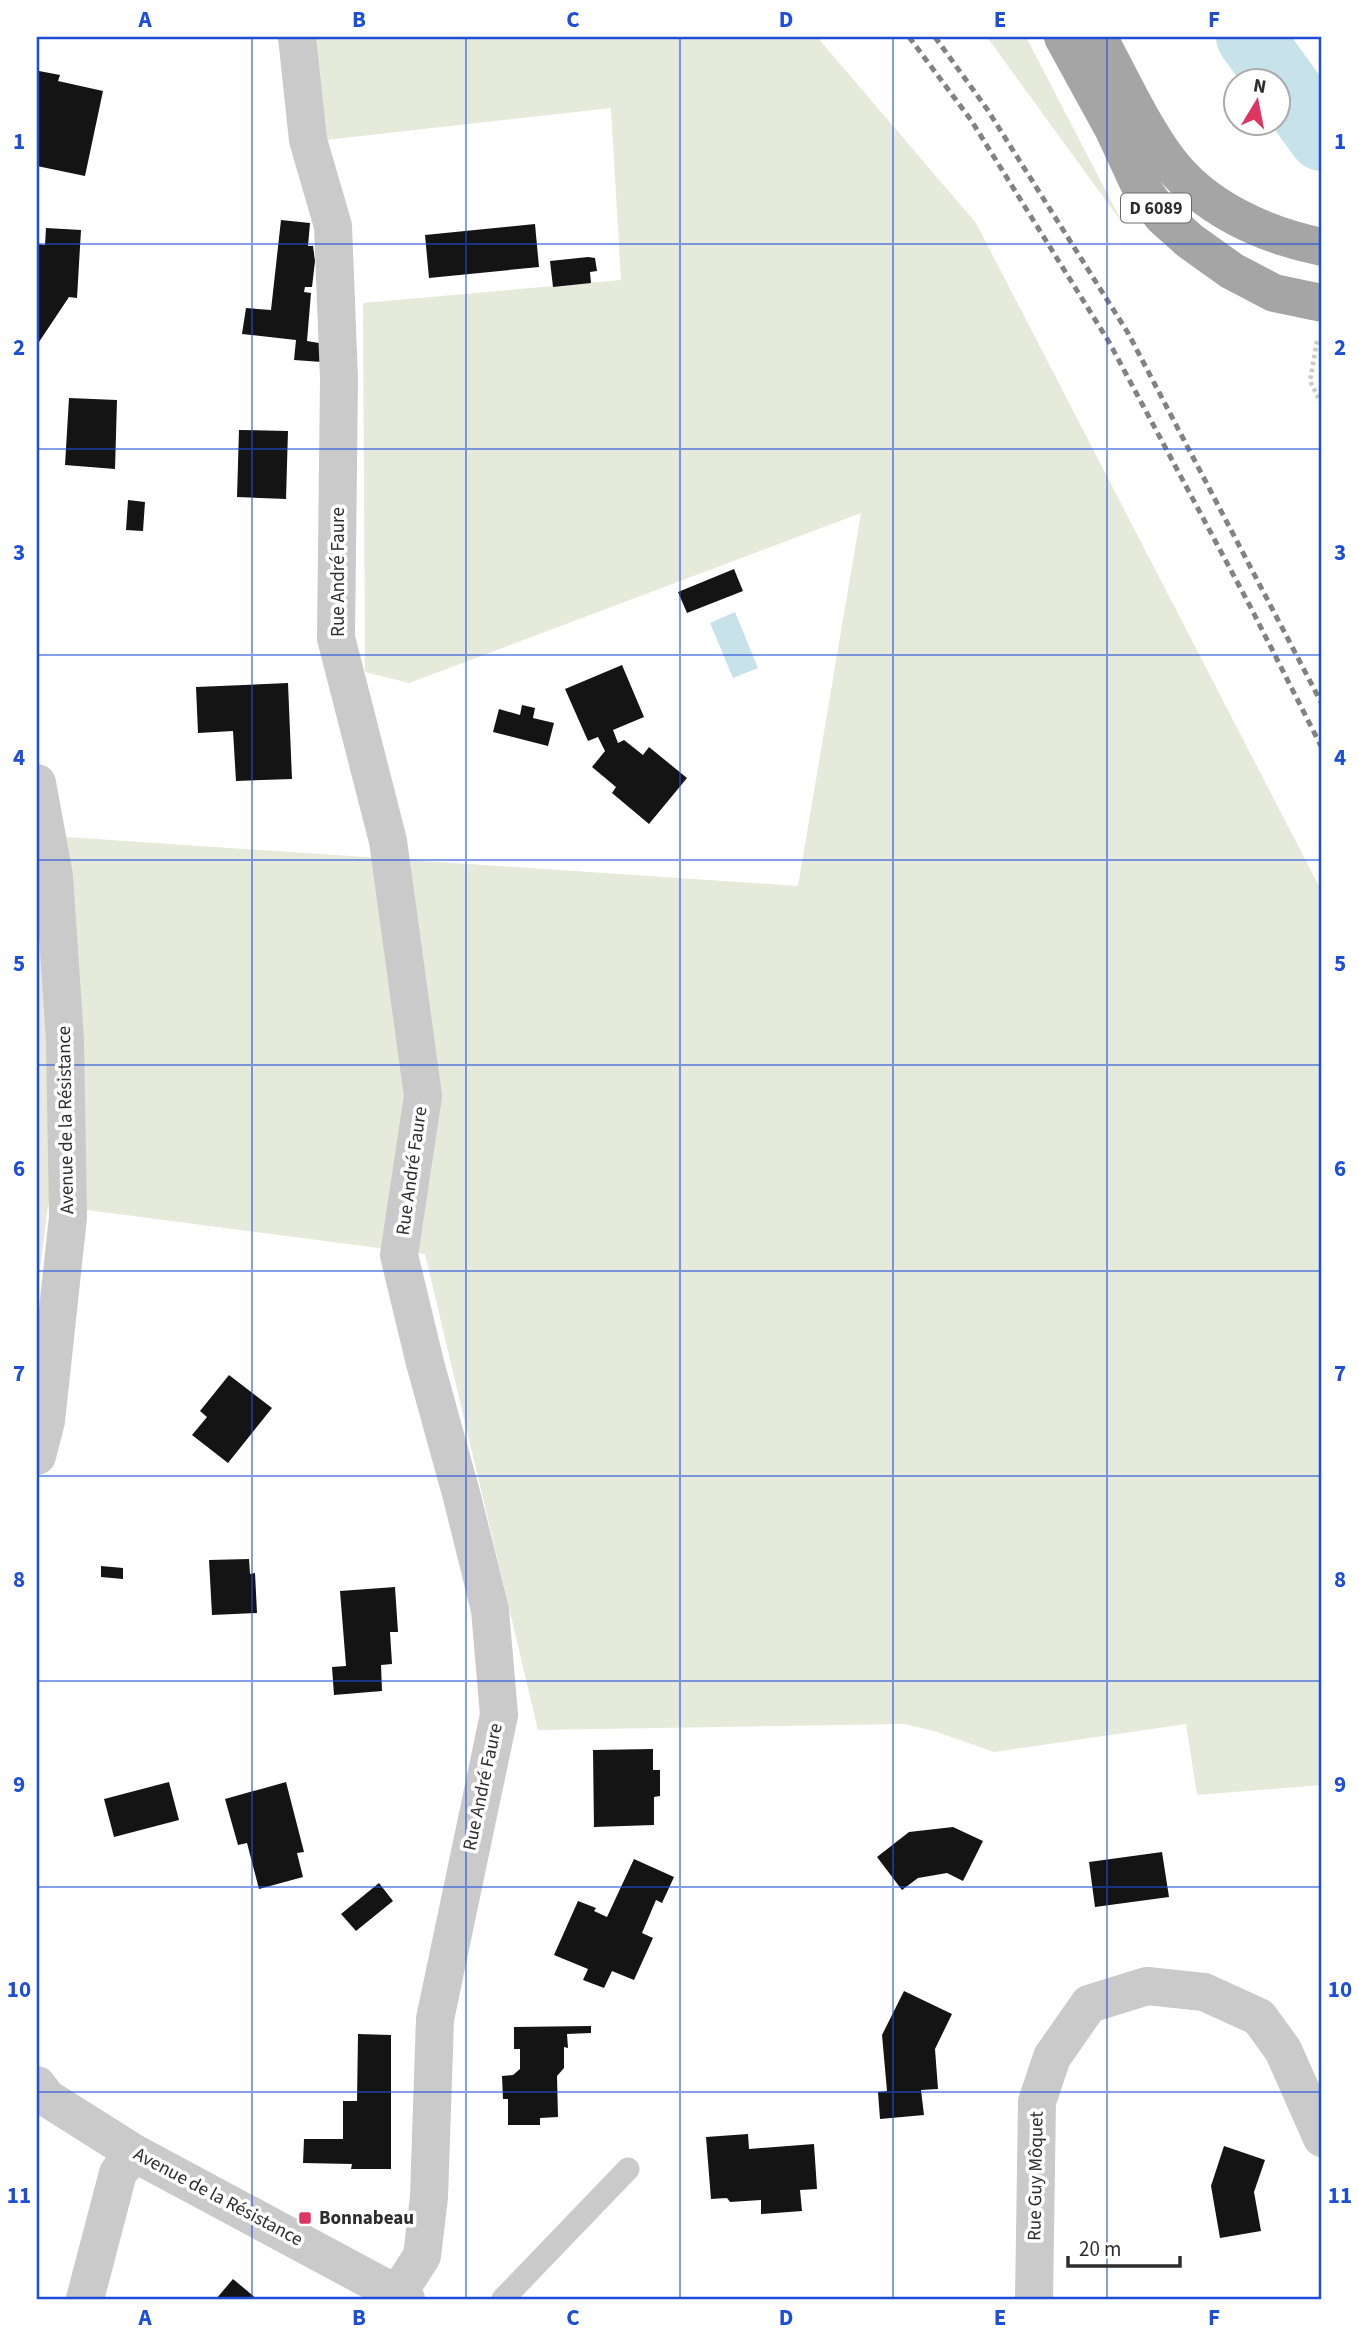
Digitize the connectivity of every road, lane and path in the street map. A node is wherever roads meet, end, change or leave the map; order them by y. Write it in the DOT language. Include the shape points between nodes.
graph roads {
  1 [pos="297,37"];
  2 [pos="1063,37"];
  3 [pos="1098,37"];
  4 [pos="1322,247"];
  5 [pos="1320,318"];
  6 [pos="1322,405"];
  7 [pos="37,783"];
  8 [pos="37,1456"];
  9 [pos="40,2097"];
  10 [pos="1322,2138"];
  11 [pos="134,2153"];
  12 [pos="628,2169"];
  13 [pos="402,2296"];
  14 [pos="85,2299"];
  15 [pos="503,2299"];
  16 [pos="1034,2299"];
  1 -- 13 [label="street, Rue André Faure" via="309,139 333,226 339,379 337,638 388,841 423,1096 399,1255 490,1610 499,1715 435,2019 429,2197 422,2256"];
  2 -- 5 [label="main road, D 6089" via="1139,184 1163,216 1232,271"];
  3 -- 4 [label="main road, D 6089" via="1167,159 1199,193 1241,219 1291,240"];
  5 -- 6 [label="path" via="1310,381"];
  7 -- 8 [label="street, Avenue de la Résistance" via="55,890 65,1040 68,1217 46,1422"];
  9 -- 11 [label="street, Avenue de la Résistance"];
  10 -- 16 [label="street, Rue Guy Môquet" via="1283,2050 1259,2017 1204,1992 1147,1986 1089,2004 1052,2057 1037,2102"];
  11 -- 13 [label="street, Avenue de la Résistance"];
  11 -- 14 [label="street" via="118,2173"];
  12 -- 15 [label="lane"];
}
